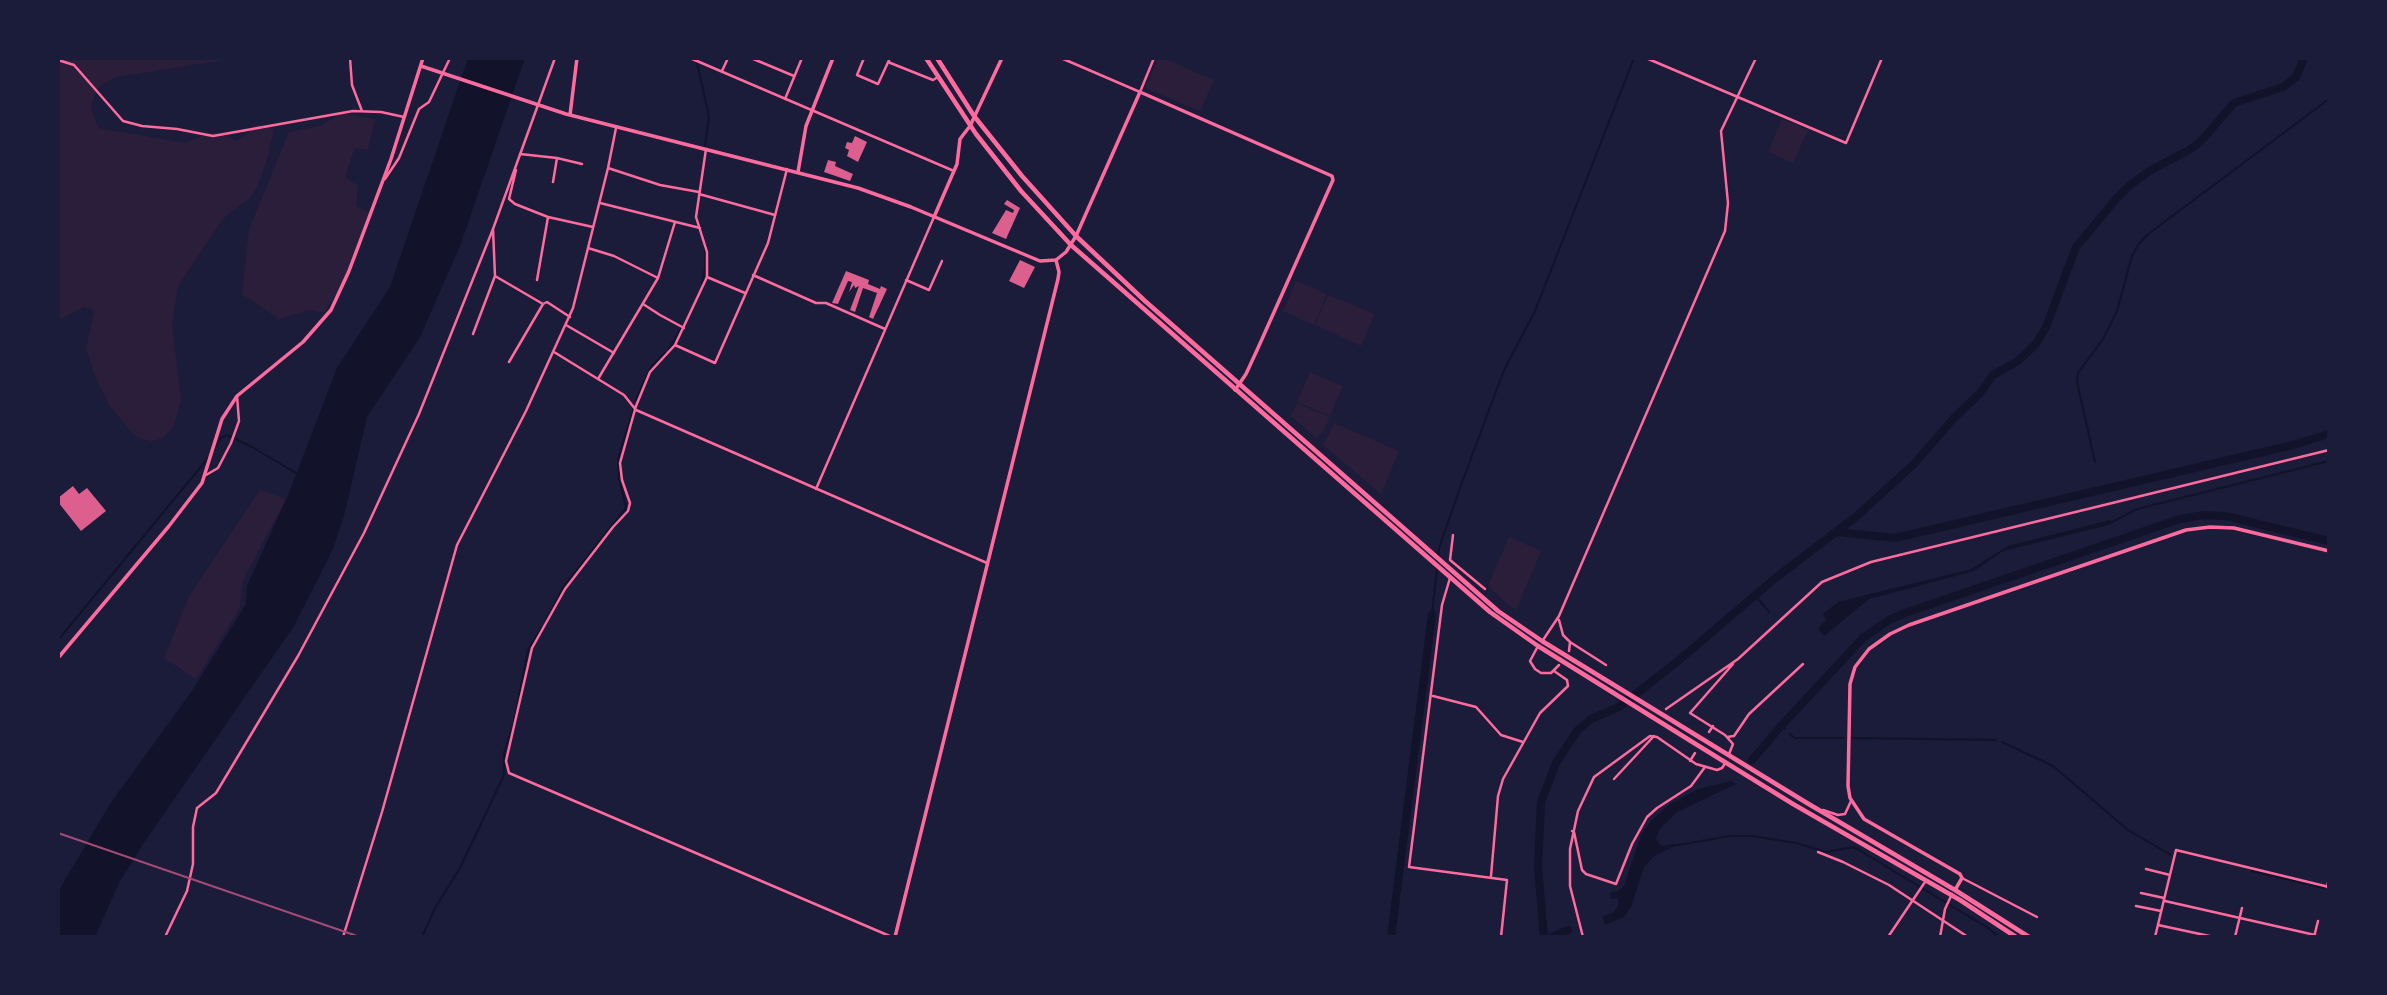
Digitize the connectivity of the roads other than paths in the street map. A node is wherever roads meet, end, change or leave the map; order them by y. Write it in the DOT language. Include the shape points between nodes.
graph roads {
  1 [pos="350,58"];
  2 [pos="423,58"];
  3 [pos="450,58"];
  4 [pos="555,58"];
  5 [pos="577,58"];
  6 [pos="690,58"];
  7 [pos="728,58"];
  8 [pos="751,58"];
  9 [pos="802,58"];
  10 [pos="833,58"];
  11 [pos="864,58"];
  12 [pos="890,58"];
  13 [pos="926,58"];
  14 [pos="937,58"];
  15 [pos="1002,58"];
  16 [pos="1061,58"];
  17 [pos="1154,58"];
  18 [pos="1646,58"];
  19 [pos="1756,58"];
  20 [pos="1882,58"];
  21 [pos="58,60"];
  22 [pos="888,62"];
  23 [pos="421,66"];
  24 [pos="722,72"];
  25 [pos="794,76"];
  26 [pos="938,78"];
  27 [pos="1140,92"];
  28 [pos="1737,97"];
  29 [pos="785,99"];
  30 [pos="537,106"];
  31 [pos="811,110"];
  32 [pos="362,111"];
  33 [pos="570,115"];
  34 [pos="974,116"];
  35 [pos="404,117"];
  36 [pos="617,126"];
  37 [pos="970,126"];
  38 [pos="706,149"];
  39 [pos="520,154"];
  40 [pos="557,158"];
  41 [pos="582,164"];
  42 [pos="516,167"];
  43 [pos="608,168"];
  44 [pos="787,169"];
  45 [pos="954,171"];
  46 [pos="798,172"];
  47 [pos="553,182"];
  48 [pos="381,184"];
  49 [pos="699,193"];
  50 [pos="600,203"];
  51 [pos="775,215"];
  52 [pos="548,217"];
  53 [pos="934,217"];
  54 [pos="675,222"];
  55 [pos="593,227"];
  56 [pos="701,228"];
  57 [pos="493,229"];
  58 [pos="1076,236"];
  59 [pos="1071,245"];
  60 [pos="588,248"];
  61 [pos="1056,260"];
  62 [pos="942,261"];
  63 [pos="753,275"];
  64 [pos="495,276"];
  65 [pos="707,277"];
  66 [pos="659,278"];
  67 [pos="537,280"];
  68 [pos="906,280"];
  69 [pos="745,293"];
  70 [pos="643,303"];
  71 [pos="543,304"];
  72 [pos="570,317"];
  73 [pos="566,325"];
  74 [pos="683,327"];
  75 [pos="885,329"];
  76 [pos="472,334"];
  77 [pos="675,345"];
  78 [pos="554,352"];
  79 [pos="614,354"];
  80 [pos="509,362"];
  81 [pos="598,379"];
  82 [pos="1239,385"];
  83 [pos="1235,390"];
  84 [pos="237,396"];
  85 [pos="636,410"];
  86 [pos="2329,450"];
  87 [pos="205,475"];
  88 [pos="816,489"];
  89 [pos="1452,534"];
  90 [pos="2329,551"];
  91 [pos="987,563"];
  92 [pos="1460,568"];
  93 [pos="1450,575"];
  94 [pos="1485,589"];
  95 [pos="1559,616"];
  96 [pos="1570,642"];
  97 [pos="1540,643"];
  98 [pos="1569,651"];
  99 [pos="58,658"];
  100 [pos="1738,659"];
  101 [pos="1803,664"];
  102 [pos="1606,665"];
  103 [pos="1559,666"];
  104 [pos="1554,671"];
  105 [pos="1431,695"];
  106 [pos="1666,709"];
  107 [pos="1713,726"];
  108 [pos="1709,732"];
  109 [pos="1654,736"];
  110 [pos="1727,737"];
  111 [pos="1523,742"];
  112 [pos="1695,753"];
  113 [pos="1729,754"];
  114 [pos="1690,761"];
  115 [pos="1726,762"];
  116 [pos="1705,767"];
  117 [pos="1614,779"];
  118 [pos="1851,801"];
  119 [pos="1807,803"];
  120 [pos="1572,831"];
  121 [pos="1818,852"];
  122 [pos="2146,869"];
  123 [pos="2170,875"];
  124 [pos="1491,876"];
  125 [pos="1962,878"];
  126 [pos="2329,878"];
  127 [pos="1926,880"];
  128 [pos="2328,887"];
  129 [pos="1953,893"];
  130 [pos="2141,893"];
  131 [pos="2164,899"];
  132 [pos="1913,900"];
  133 [pos="2136,906"];
  134 [pos="2242,908"];
  135 [pos="2161,911"];
  136 [pos="2037,917"];
  137 [pos="2240,917"];
  138 [pos="1942,919"];
  139 [pos="2318,921"];
  140 [pos="2158,925"];
  141 [pos="2314,936"];
  142 [pos="165,937"];
  143 [pos="343,937"];
  144 [pos="893,937"];
  145 [pos="1501,937"];
  146 [pos="1583,937"];
  147 [pos="1888,937"];
  148 [pos="1940,937"];
  149 [pos="1968,937"];
  150 [pos="2016,937"];
  151 [pos="2029,937"];
  152 [pos="2155,937"];
  153 [pos="2214,937"];
  154 [pos="2235,937"];
  1 -- 32 [label="street" via="352,85"];
  2 -- 23 [label="street"];
  3 -- 48 [label="street"];
  4 -- 30 [label="street"];
  5 -- 33 [label="street"];
  6 -- 24 [label="street"];
  7 -- 24 [label="street"];
  8 -- 25 [label="street"];
  9 -- 25 [label="street"];
  10 -- 31 [label="street"];
  11 -- 22 [label="street" via="857,75 878,84"];
  12 -- 22 [label="street"];
  13 -- 26 [label="highway"];
  14 -- 34 [label="highway"];
  15 -- 34 [label="street"];
  16 -- 27 [label="street"];
  17 -- 27 [label="street"];
  18 -- 28 [label="street"];
  19 -- 28 [label="street"];
  20 -- 28 [label="street" via="1846,143"];
  21 -- 32 [label="street" via="74,65 123,121 142,126 213,136"];
  22 -- 26 [label="street"];
  23 -- 30 [label="street"];
  23 -- 35 [label="street"];
  24 -- 29 [label="street"];
  25 -- 29 [label="street"];
  26 -- 37 [label="highway"];
  27 -- 58 [label="street"];
  27 -- 82 [label="street" via="1333,177"];
  28 -- 95 [label="street" via="1721,131 1728,203 1725,231"];
  29 -- 31 [label="street"];
  30 -- 33 [label="street"];
  30 -- 39 [label="street"];
  31 -- 45 [label="street"];
  31 -- 46 [label="street"];
  32 -- 35 [label="street"];
  33 -- 36 [label="street"];
  34 -- 37 [label="street"];
  34 -- 58 [label="highway"];
  35 -- 48 [label="street"];
  36 -- 38 [label="street"];
  36 -- 43 [label="street"];
  37 -- 45 [label="street" via="958,144"];
  37 -- 59 [label="highway"];
  38 -- 44 [label="street"];
  38 -- 49 [label="street"];
  39 -- 40 [label="street"];
  39 -- 42 [label="street"];
  40 -- 41 [label="street"];
  40 -- 47 [label="street"];
  42 -- 52 [label="street" via="509,200"];
  42 -- 57 [label="street"];
  43 -- 49 [label="street"];
  43 -- 50 [label="street"];
  44 -- 46 [label="street"];
  44 -- 51 [label="street"];
  45 -- 53 [label="street"];
  46 -- 53 [label="street" via="866,190"];
  48 -- 84 [label="street" via="331,310 303,342"];
  49 -- 51 [label="street"];
  49 -- 56 [label="street" via="696,217"];
  50 -- 54 [label="street"];
  50 -- 55 [label="street"];
  51 -- 63 [label="street"];
  52 -- 55 [label="street"];
  52 -- 67 [label="street"];
  53 -- 61 [label="street" via="1035,259"];
  53 -- 68 [label="street"];
  54 -- 56 [label="street"];
  54 -- 66 [label="street"];
  55 -- 60 [label="street"];
  56 -- 65 [label="street"];
  57 -- 64 [label="street"];
  57 -- 142 [label="street" via="419,414 364,533 216,793 197,808 187,891"];
  58 -- 59 [label="street"];
  58 -- 82 [label="highway"];
  59 -- 61 [label="street"];
  59 -- 83 [label="highway"];
  60 -- 66 [label="street"];
  60 -- 72 [label="street"];
  61 -- 91 [label="street" via="1058,279"];
  62 -- 68 [label="street" via="929,290"];
  63 -- 69 [label="street"];
  63 -- 75 [label="street"];
  64 -- 71 [label="street"];
  64 -- 76 [label="street"];
  65 -- 69 [label="street"];
  65 -- 74 [label="street"];
  66 -- 70 [label="street"];
  68 -- 75 [label="street"];
  69 -- 77 [label="street" via="715,363"];
  70 -- 74 [label="street"];
  70 -- 79 [label="street"];
  71 -- 72 [label="street" via="547,302"];
  71 -- 80 [label="street"];
  72 -- 73 [label="street"];
  73 -- 78 [label="street"];
  73 -- 79 [label="street"];
  74 -- 77 [label="street"];
  75 -- 88 [label="street"];
  77 -- 85 [label="street" via="650,372"];
  78 -- 81 [label="street"];
  78 -- 143 [label="street" via="457,545"];
  79 -- 81 [label="street"];
  81 -- 85 [label="street" via="624,395"];
  82 -- 83 [label="street"];
  82 -- 93 [label="highway" via="1435,556"];
  83 -- 93 [label="highway"];
  84 -- 87 [label="street" via="222,419"];
  84 -- 87 [label="street" via="239,421 231,443 218,468"];
  85 -- 88 [label="street"];
  85 -- 144 [label="street" via="620,463 629,508 565,589 532,648 506,757 509,772"];
  86 -- 100 [label="street" via="1871,562 1822,582"];
  87 -- 99 [label="street" via="169,526"];
  88 -- 91 [label="street"];
  89 -- 92 [label="street" via="1449,557"];
  90 -- 118 [label="street" via="2234,528 2186,530 1900,628 1869,649 1853,674"];
  91 -- 144 [label="street"];
  92 -- 93 [label="street"];
  92 -- 94 [label="street"];
  93 -- 97 [label="highway" via="1505,624"];
  93 -- 105 [label="street"];
  95 -- 96 [label="street" via="1561,630"];
  95 -- 97 [label="street"];
  96 -- 98 [label="street"];
  96 -- 102 [label="street"];
  97 -- 104 [label="street" via="1530,660 1532,666 1541,673"];
  97 -- 113 [label="highway"];
  97 -- 115 [label="highway"];
  100 -- 106 [label="street"];
  100 -- 107 [label="street" via="1690,713"];
  101 -- 110 [label="street" via="1749,714 1734,736"];
  103 -- 104 [label="street"];
  104 -- 111 [label="street" via="1568,686 1540,713"];
  105 -- 111 [label="street" via="1476,707 1501,735"];
  105 -- 124 [label="street" via="1409,867"];
  107 -- 108 [label="street"];
  107 -- 110 [label="street"];
  109 -- 114 [label="street"];
  109 -- 117 [label="street"];
  109 -- 120 [label="street" via="1594,777"];
  110 -- 113 [label="street" via="1733,744"];
  111 -- 124 [label="street" via="1498,796"];
  112 -- 114 [label="street"];
  113 -- 119 [label="highway"];
  114 -- 116 [label="street"];
  115 -- 116 [label="street" via="1720,770"];
  115 -- 127 [label="highway"];
  116 -- 120 [label="street" via="1692,786 1647,817 1616,884 1582,870"];
  118 -- 119 [label="street" via="1847,812 1838,815"];
  118 -- 125 [label="street" via="1864,819"];
  119 -- 129 [label="highway"];
  120 -- 146 [label="street" via="1568,867"];
  121 -- 132 [label="street"];
  122 -- 123 [label="street"];
  123 -- 128 [label="street" via="2176,850"];
  123 -- 131 [label="street"];
  124 -- 145 [label="street" via="1507,880"];
  125 -- 129 [label="street"];
  125 -- 136 [label="street"];
  126 -- 128 [label="street"];
  127 -- 129 [label="highway"];
  127 -- 132 [label="street"];
  129 -- 138 [label="street"];
  129 -- 150 [label="highway"];
  129 -- 151 [label="highway"];
  130 -- 131 [label="street"];
  131 -- 135 [label="street"];
  131 -- 137 [label="street"];
  132 -- 138 [label="street"];
  132 -- 147 [label="street"];
  133 -- 135 [label="street"];
  134 -- 137 [label="street"];
  135 -- 140 [label="street"];
  137 -- 141 [label="street"];
  137 -- 154 [label="street"];
  138 -- 148 [label="street"];
  138 -- 149 [label="street"];
  139 -- 141 [label="street"];
  140 -- 152 [label="street"];
  140 -- 153 [label="street"];
}
